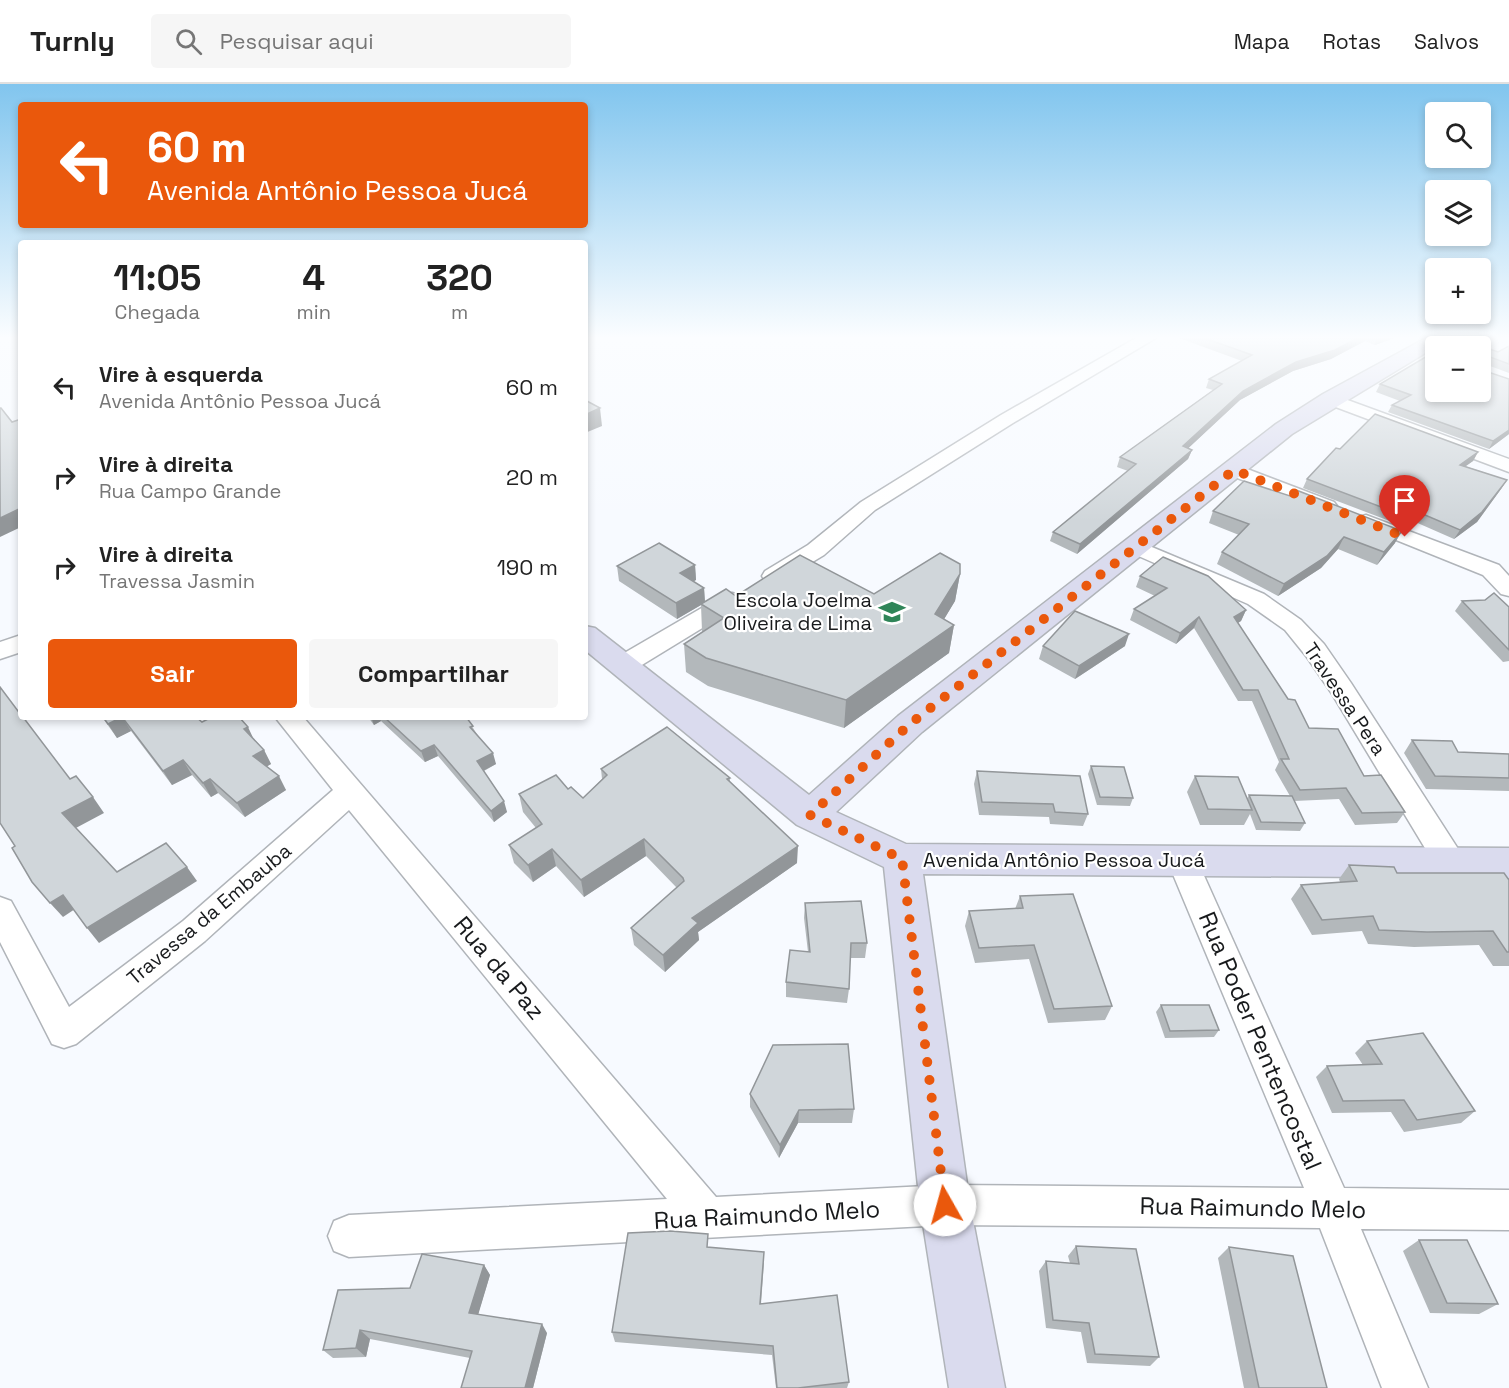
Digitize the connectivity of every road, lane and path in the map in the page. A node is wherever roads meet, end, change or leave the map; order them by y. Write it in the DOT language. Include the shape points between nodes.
graph roads {
  1 [pos="1042,399"];
  2 [pos="1330,399"];
  3 [pos="1509,466"];
  4 [pos="1234,470"];
  5 [pos="1135,546"];
  6 [pos="1500,564"];
  7 [pos="1509,589"];
  8 [pos="588,636"];
  9 [pos="18,644"];
  10 [pos="0,651"];
  11 [pos="623,665"];
  12 [pos="291,720"];
  13 [pos="351,791"];
  14 [pos="810,815"];
  15 [pos="902,859"];
  16 [pos="1182,860"];
  17 [pos="1509,863"];
  18 [pos="1451,864"];
  19 [pos="0,910"];
  20 [pos="945,1205"];
  21 [pos="1333,1209"];
  22 [pos="1509,1210"];
  23 [pos="709,1219"];
  24 [pos="349,1236"];
  25 [pos="977,1388"];
  26 [pos="1405,1388"];
  1 -- 11 [label="street" via="868,506 816,550"];
  2 -- 3 [label="street"];
  2 -- 4 [label="street" via="1284,429"];
  4 -- 5 [label="street"];
  4 -- 6 [label="street" via="1346,514"];
  5 -- 14 [label="street" via="910,724"];
  5 -- 18 [label="street, Travessa Pera" via="1256,599 1293,625 1342,689"];
  6 -- 7 [label="street"];
  8 -- 11 [label="street, Avenida Antônio Pessoa Jucá"];
  9 -- 10 [label="street"];
  11 -- 14 [label="street, Avenida Antônio Pessoa Jucá"];
  12 -- 13 [label="street, Rua da Paz"];
  13 -- 19 [label="street, Travessa da Embauba" via="203,924 64,1032"];
  13 -- 23 [label="street, Rua da Paz"];
  14 -- 15 [label="street, Avenida Antônio Pessoa Jucá"];
  15 -- 16 [label="street, Avenida Antônio Pessoa Jucá"];
  15 -- 20 [label="street"];
  16 -- 18 [label="street, Avenida Antônio Pessoa Jucá"];
  16 -- 21 [label="street, Rua Poder Pentencostal"];
  17 -- 18 [label="street, Avenida Antônio Pessoa Jucá"];
  20 -- 21 [label="street, Rua Raimundo Melo"];
  20 -- 23 [label="street, Rua Raimundo Melo"];
  20 -- 25 [label="street"];
  21 -- 22 [label="street, Rua Raimundo Melo"];
  21 -- 26 [label="street, Rua Poder Pentencostal"];
  23 -- 24 [label="street, Rua Raimundo Melo"];
}
